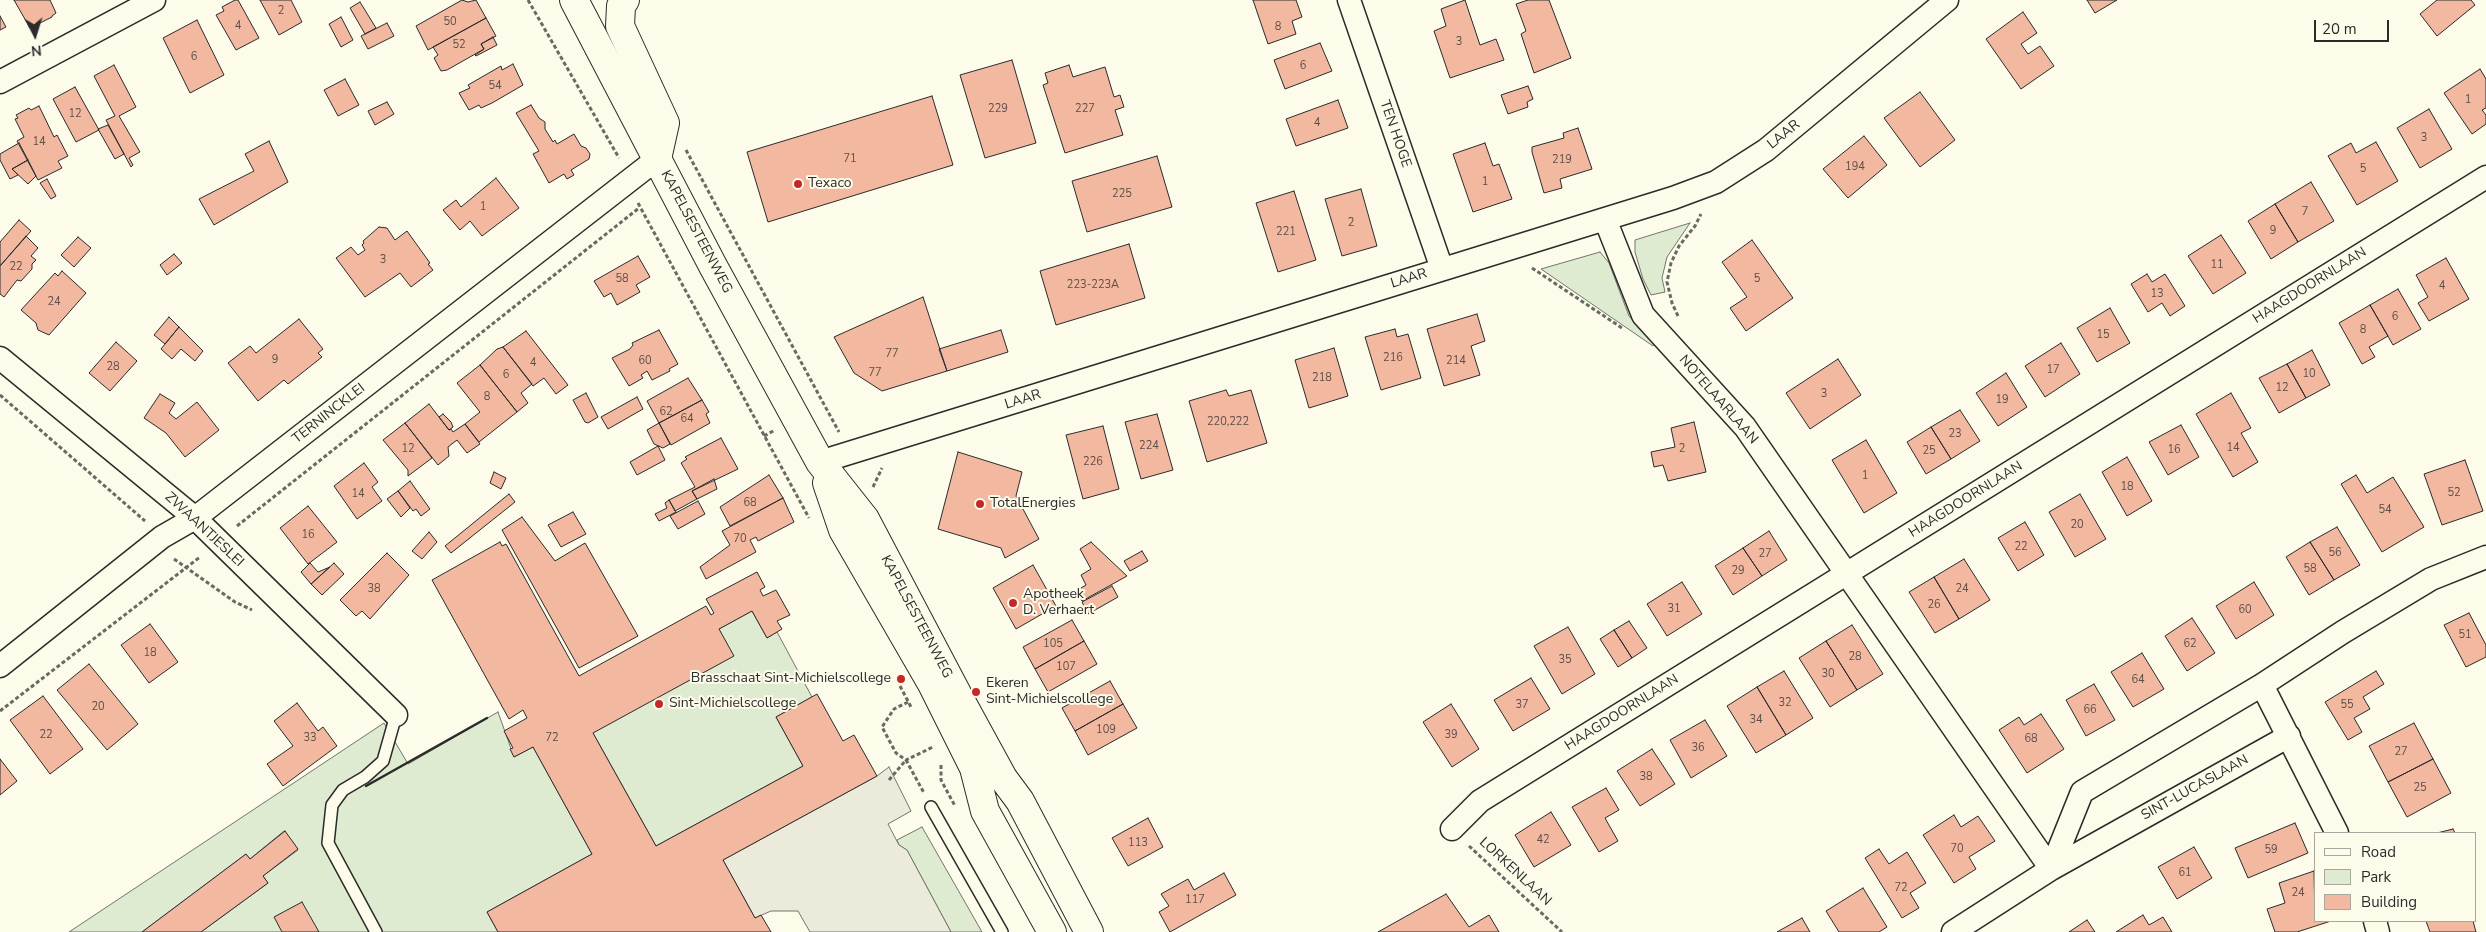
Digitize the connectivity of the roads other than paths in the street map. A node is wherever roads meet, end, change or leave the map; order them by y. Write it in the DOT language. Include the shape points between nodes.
graph roads {
  1 [pos="154,0"];
  2 [pos="574,0"];
  3 [pos="625,0"];
  4 [pos="1349,0"];
  5 [pos="1948,0"];
  6 [pos="0,82"];
  7 [pos="657,159"];
  8 [pos="2486,177"];
  9 [pos="1605,220"];
  10 [pos="1442,269"];
  11 [pos="0,358"];
  12 [pos="820,462"];
  13 [pos="195,518"];
  14 [pos="2486,557"];
  15 [pos="1847,574"];
  16 [pos="0,666"];
  17 [pos="2262,685"];
  18 [pos="396,715"];
  19 [pos="2288,736"];
  20 [pos="990,780"];
  21 [pos="931,807"];
  22 [pos="1452,829"];
  23 [pos="2336,832"];
  24 [pos="2051,869"];
  25 [pos="376,932"];
  26 [pos="1002,932"];
  27 [pos="1052,932"];
  28 [pos="1090,932"];
  29 [pos="1953,932"];
  1 -- 6 [label="street"];
  2 -- 7 [label="main road, KAPELSESTEENWEG"];
  3 -- 7 [label="main road" via="621,6 620,26 665,123"];
  4 -- 10 [label="street, TEN HOGE"];
  5 -- 9 [label="street, LAAR" via="1773,144 1725,177 1674,198"];
  7 -- 12 [label="main road, KAPELSESTEENWEG"];
  7 -- 13 [label="street, TERNINCKLEI"];
  8 -- 15 [label="street, HAAGDOORNLAAN"];
  9 -- 10 [label="street, LAAR"];
  9 -- 15 [label="street, NOTELAARLAAN" via="1643,315 1745,427"];
  10 -- 12 [label="street, LAAR"];
  11 -- 13 [label="street, ZWAANTJESLEI"];
  12 -- 20 [label="main road, KAPELSESTEENWEG" via="865,519"];
  13 -- 16 [label="street, TERNINCKLEI" via="162,536"];
  13 -- 18 [label="street, ZWAANTJESLEI"];
  14 -- 17 [label="street" via="2431,579"];
  15 -- 22 [label="street, HAAGDOORNLAAN" via="1480,801"];
  15 -- 24 [label="street, NOTELAARLAAN"];
  17 -- 19 [label="street"];
  17 -- 24 [label="street" via="2082,792"];
  18 -- 25 [label="lane" via="383,761 343,790 332,805 328,843"];
  19 -- 23 [label="street"];
  19 -- 24 [label="street, SINT-LUCASLAAN"];
  20 -- 27 [label="main road, KAPELSESTEENWEG" via="985,811"];
  20 -- 28 [label="main road, KAPELSESTEENWEG" via="1020,801"];
  21 -- 26 [label="lane"];
  24 -- 29 [label="street, SINT-LUCASLAAN"];
}
